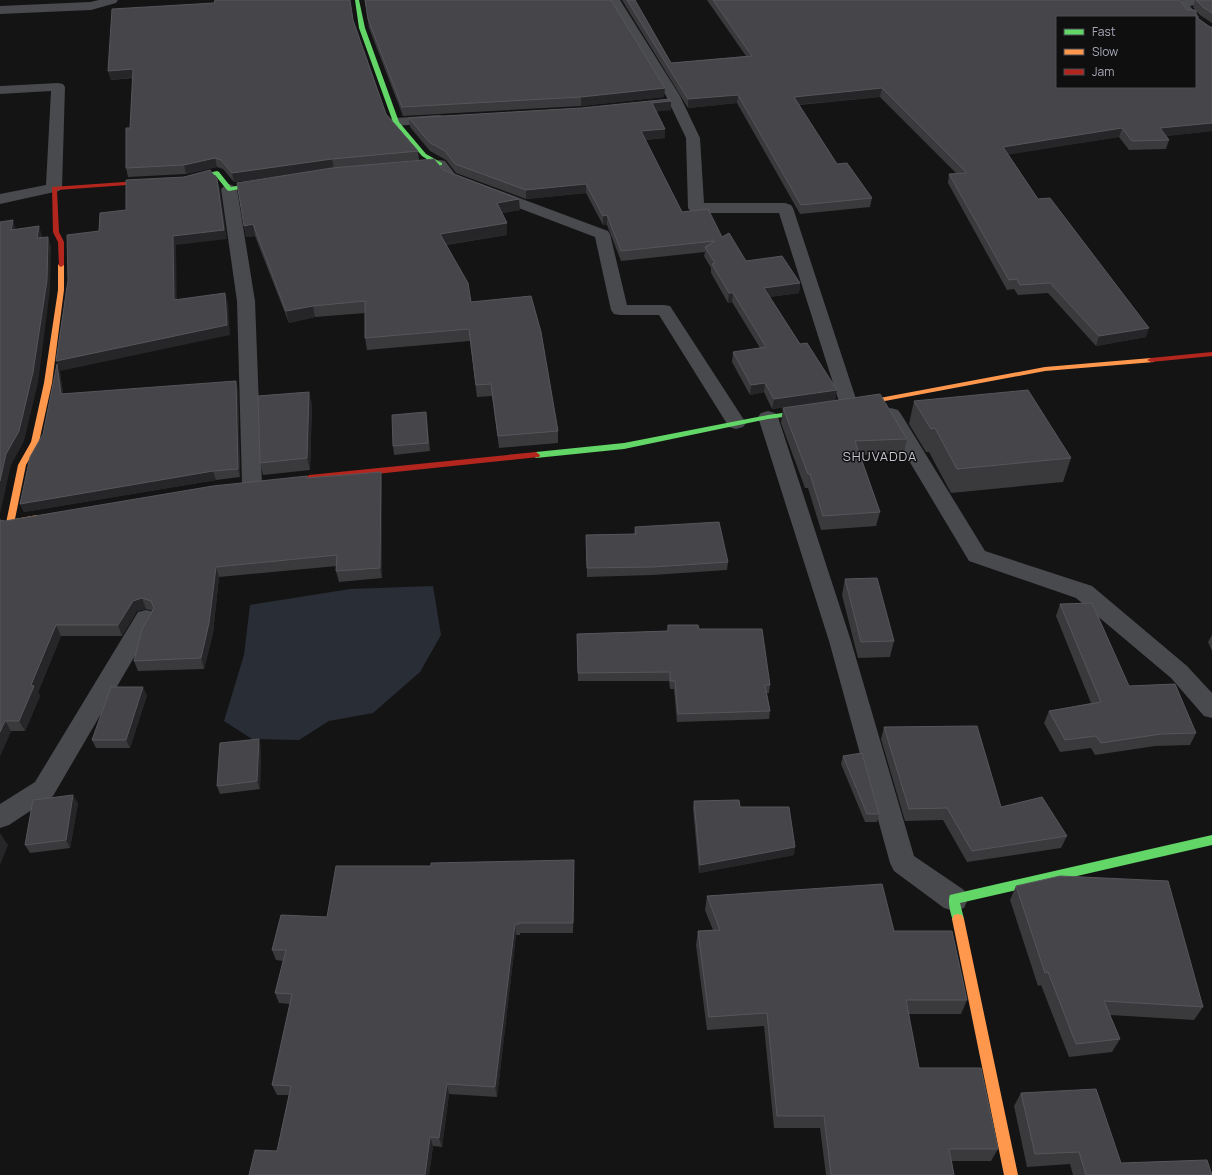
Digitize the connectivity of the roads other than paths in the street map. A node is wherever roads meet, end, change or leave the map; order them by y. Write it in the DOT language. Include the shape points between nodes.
graph roads {
  1 [pos="112,0"];
  2 [pos="357,0"];
  3 [pos="614,0"];
  4 [pos="1200,0"];
  5 [pos="0,10"];
  6 [pos="1193,16"];
  7 [pos="0,90"];
  8 [pos="676,101"];
  9 [pos="660,103"];
  10 [pos="455,118"];
  11 [pos="396,122"];
  12 [pos="440,164"];
  13 [pos="401,167"];
  14 [pos="277,180"];
  15 [pos="54,188"];
  16 [pos="229,189"];
  17 [pos="0,199"];
  18 [pos="1212,354"];
  19 [pos="883,400"];
  20 [pos="846,406"];
  21 [pos="820,410"];
  22 [pos="768,417"];
  23 [pos="736,423"];
  24 [pos="297,480"];
  25 [pos="252,484"];
  26 [pos="48,517"];
  27 [pos="146,618"];
  28 [pos="1212,709"];
  29 [pos="0,817"];
  30 [pos="1212,840"];
  31 [pos="954,899"];
  32 [pos="1010,1175"];
  1 -- 5 [label="street" via="91,6"];
  2 -- 11 [label="street" via="362,28"];
  3 -- 8 [label="street"];
  4 -- 6 [label="street" via="1182,4"];
  7 -- 15 [label="street" via="58,87"];
  8 -- 9 [label="street"];
  8 -- 20 [label="street" via="693,138 696,208 786,208"];
  10 -- 11 [label="street"];
  11 -- 12 [label="street" via="424,155"];
  12 -- 13 [label="street"];
  12 -- 23 [label="street" via="450,177 602,234 620,310 664,310"];
  14 -- 16 [label="street"];
  15 -- 16 [label="street" via="186,180 217,173"];
  15 -- 17 [label="street"];
  15 -- 26 [label="street" via="56,232 61,242 61,290 47,390 35,442 22,465 10,523"];
  16 -- 25 [label="street" via="246,301"];
  18 -- 19 [label="street" via="1045,369"];
  19 -- 20 [label="street"];
  19 -- 28 [label="street" via="977,556 1084,592 1179,672"];
  21 -- 22 [label="street"];
  22 -- 23 [label="street"];
  22 -- 31 [label="street" via="840,641 903,863"];
  23 -- 24 [label="street" via="624,446"];
  27 -- 29 [label="street" via="44,789"];
  30 -- 31 [label="street"];
  31 -- 32 [label="street"];
}
